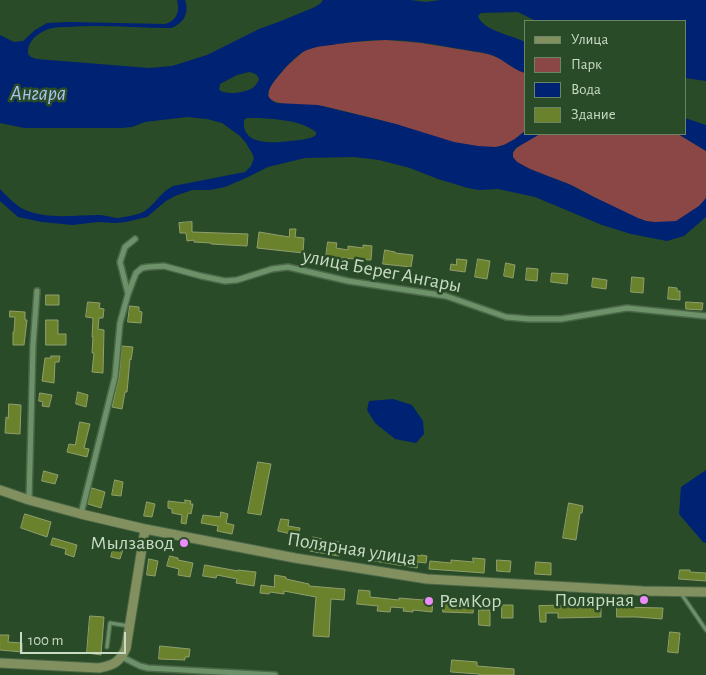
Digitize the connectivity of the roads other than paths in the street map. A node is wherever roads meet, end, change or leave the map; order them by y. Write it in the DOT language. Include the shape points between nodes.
graph roads {
  1 [pos="135,239"];
  2 [pos="37,290"];
  3 [pos="128,294"];
  4 [pos="706,316"];
  5 [pos="0,490"];
  6 [pos="29,500"];
  7 [pos="81,514"];
  8 [pos="145,529"];
  9 [pos="680,592"];
  10 [pos="706,592"];
  11 [pos="130,626"];
  12 [pos="706,630"];
  13 [pos="107,647"];
  14 [pos="122,657"];
  15 [pos="0,663"];
  16 [pos="148,668"];
  17 [pos="151,675"];
  18 [pos="274,675"];
  1 -- 3 [label="street" via="125,247 120,262"];
  2 -- 6 [label="street"];
  3 -- 4 [label="street, улица Берег Ангары" via="136,273 142,268 164,266 225,281 288,267 348,281 446,296 506,317 561,319 627,308"];
  3 -- 7 [label="street" via="120,323 115,377"];
  5 -- 6 [label="main road, Полярная улица"];
  6 -- 7 [label="main road, Полярная улица"];
  7 -- 8 [label="main road, Полярная улица"];
  8 -- 9 [label="main road, Полярная улица" via="426,579"];
  8 -- 11 [label="main road"];
  9 -- 10 [label="main road, Полярная улица"];
  9 -- 12 [label="lane"];
  11 -- 13 [label="lane" via="110,623"];
  11 -- 14 [label="main road"];
  14 -- 15 [label="main road" via="109,666 99,668"];
  14 -- 16 [label="street"];
  16 -- 17 [label="street"];
  16 -- 18 [label="street"];
}
